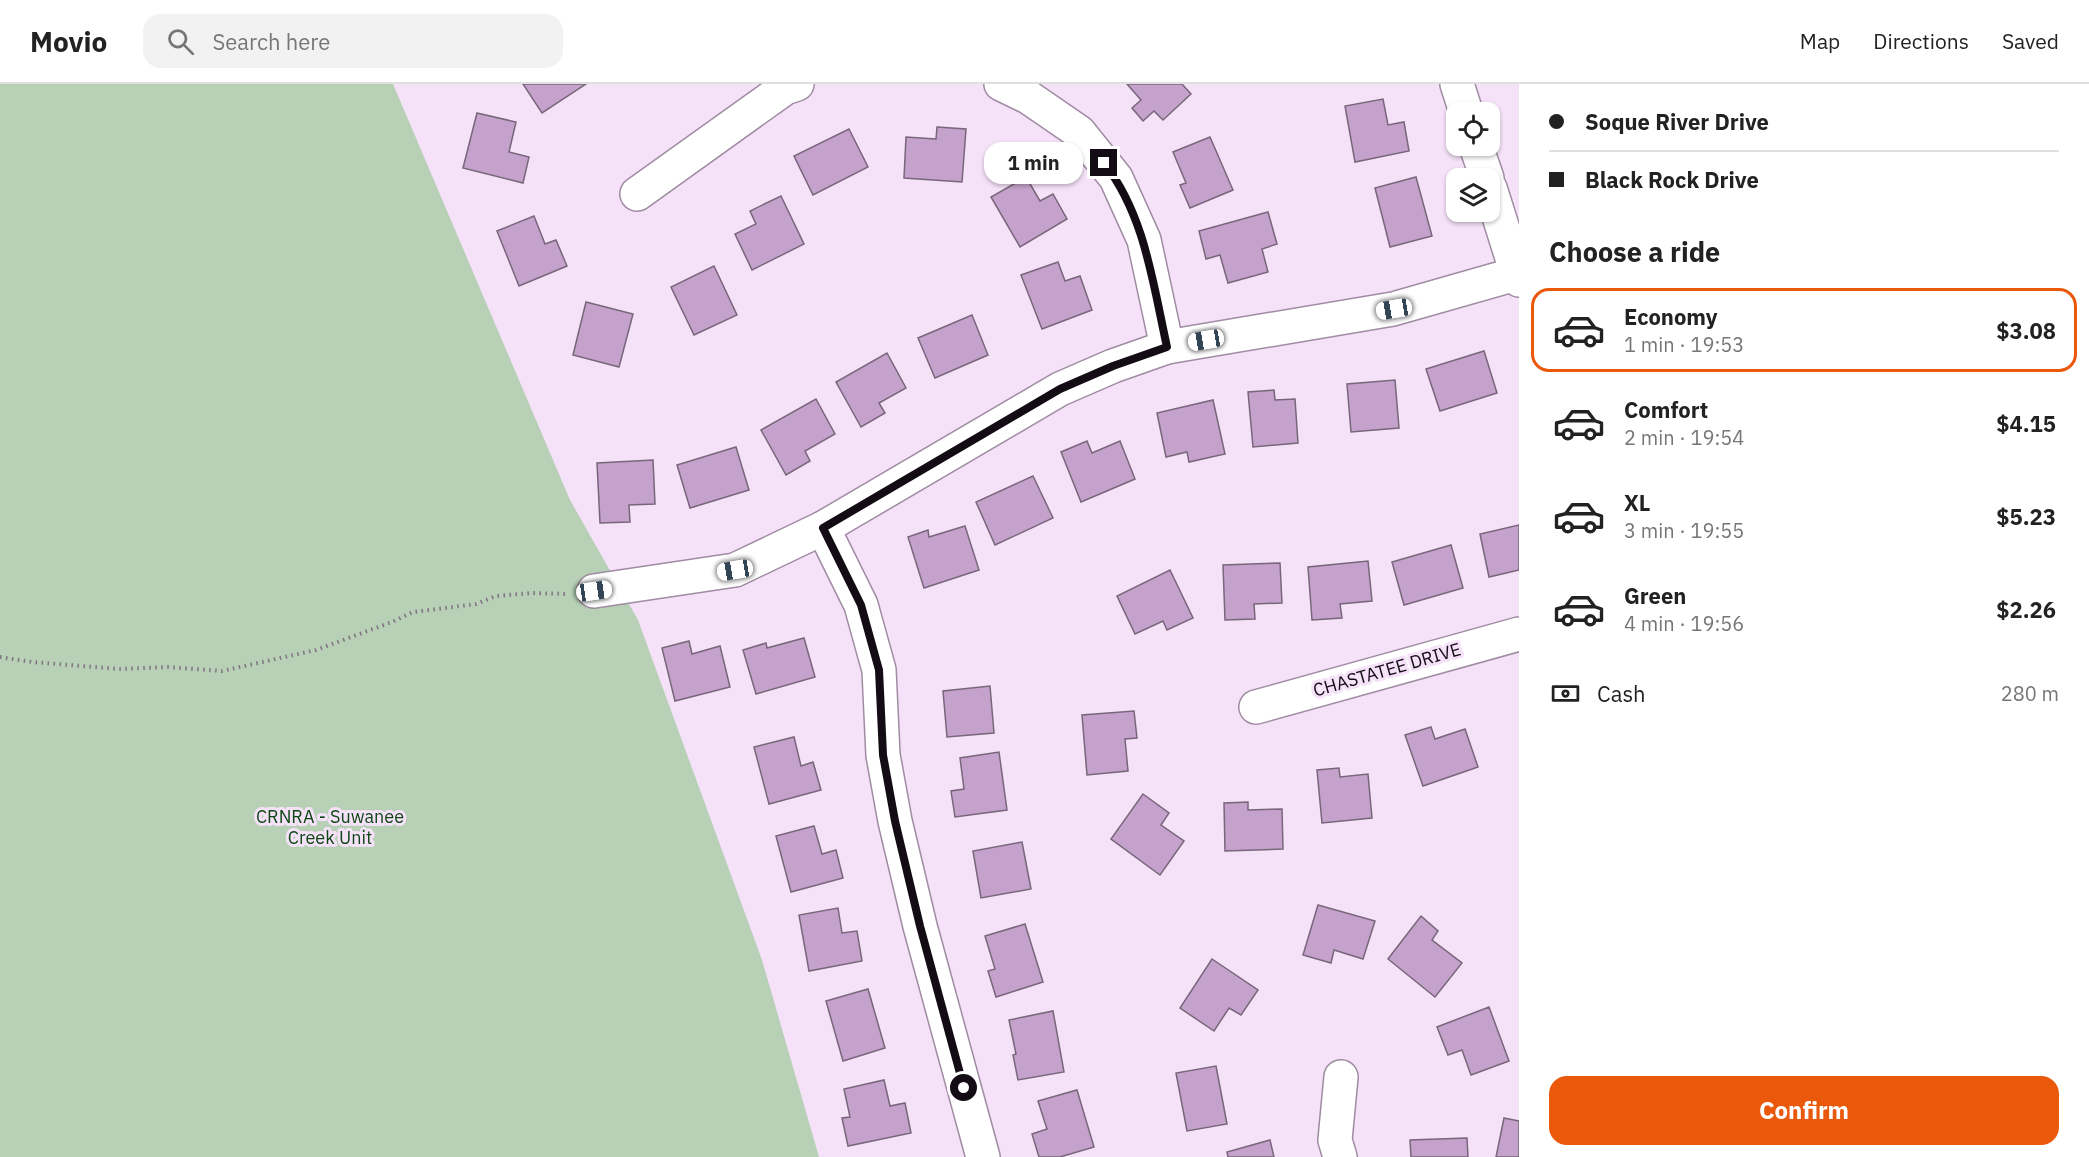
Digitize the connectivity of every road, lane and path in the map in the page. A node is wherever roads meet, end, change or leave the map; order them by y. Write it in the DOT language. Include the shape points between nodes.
graph roads {
  1 [pos="797,84"];
  2 [pos="1001,84"];
  3 [pos="1457,84"];
  4 [pos="1463,102"];
  5 [pos="637,194"];
  6 [pos="1500,219"];
  7 [pos="1518,275"];
  8 [pos="1167,347"];
  9 [pos="823,528"];
  10 [pos="594,591"];
  11 [pos="1519,634"];
  12 [pos="0,657"];
  13 [pos="1256,707"];
  14 [pos="1341,1077"];
  15 [pos="983,1157"];
  16 [pos="1340,1157"];
  1 -- 5 [label="street" via="785,88"];
  2 -- 8 [label="street" via="1028,97 1079,132 1116,178 1144,240"];
  3 -- 4 [label="street"];
  6 -- 7 [label="street"];
  7 -- 8 [label="street" via="1394,309"];
  8 -- 9 [label="street" via="1060,389"];
  9 -- 10 [label="street" via="735,570"];
  9 -- 15 [label="street" via="861,605 879,670 883,755 895,821"];
  10 -- 12 [label="path" via="496,596 476,604 413,612 316,650 222,671 119,669"];
  11 -- 13 [label="street, CHASTATEE DRIVE"];
  14 -- 16 [label="street" via="1335,1140"];
}
